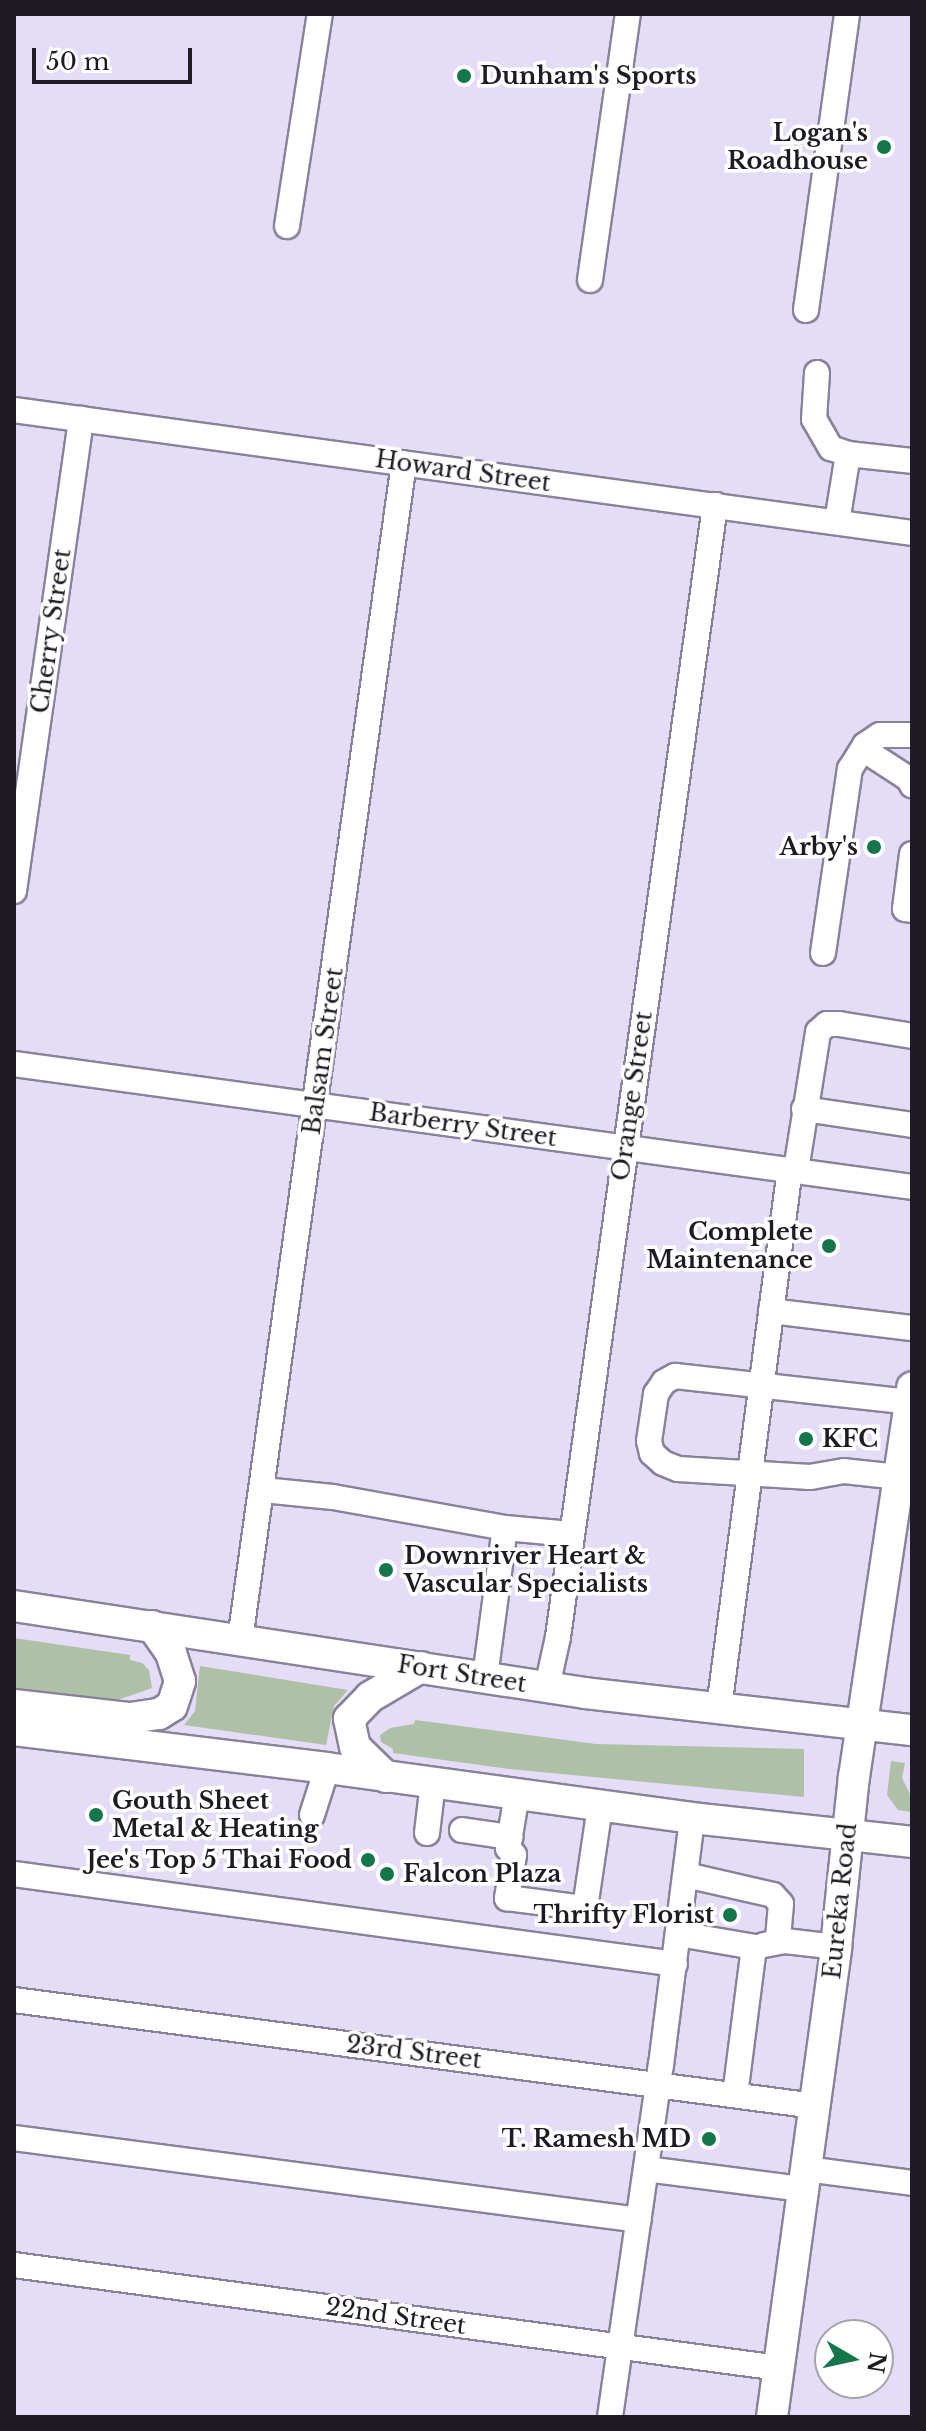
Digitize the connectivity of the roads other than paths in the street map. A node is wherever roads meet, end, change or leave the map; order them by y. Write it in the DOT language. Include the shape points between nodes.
graph roads {
  1 [pos="320,14"];
  2 [pos="628,14"];
  3 [pos="847,15"];
  4 [pos="287,226"];
  5 [pos="590,280"];
  6 [pos="806,310"];
  7 [pos="817,373"];
  8 [pos="14,410"];
  9 [pos="81,419"];
  10 [pos="848,454"];
  11 [pos="912,461"];
  12 [pos="404,463"];
  13 [pos="715,505"];
  14 [pos="837,522"];
  15 [pos="912,533"];
  16 [pos="912,735"];
  17 [pos="912,752"];
  18 [pos="872,755"];
  19 [pos="912,785"];
  20 [pos="912,854"];
  21 [pos="835,873"];
  22 [pos="14,891"];
  23 [pos="912,910"];
  24 [pos="823,953"];
  25 [pos="912,1036"];
  26 [pos="14,1064"];
  27 [pos="315,1105"];
  28 [pos="804,1109"];
  29 [pos="912,1125"];
  30 [pos="624,1146"];
  31 [pos="793,1169"];
  32 [pos="912,1187"];
  33 [pos="771,1311"];
  34 [pos="912,1328"];
  35 [pos="761,1385"];
  36 [pos="911,1394"];
  37 [pos="908,1444"];
  38 [pos="748,1474"];
  39 [pos="899,1477"];
  40 [pos="263,1490"];
  41 [pos="903,1522"];
  42 [pos="505,1528"];
  43 [pos="571,1534"];
  44 [pos="14,1606"];
  45 [pos="152,1626"];
  46 [pos="240,1640"];
  47 [pos="421,1667"];
  48 [pos="485,1677"];
  49 [pos="547,1687"];
  50 [pos="14,1705"];
  51 [pos="719,1708"];
  52 [pos="862,1724"];
  53 [pos="14,1730"];
  54 [pos="912,1730"];
  55 [pos="327,1768"];
  56 [pos="386,1777"];
  57 [pos="433,1783"];
  58 [pos="517,1794"];
  59 [pos="600,1806"];
  60 [pos="312,1815"];
  61 [pos="692,1818"];
  62 [pos="462,1830"];
  63 [pos="427,1833"];
  64 [pos="847,1833"];
  65 [pos="510,1837"];
  66 [pos="912,1842"];
  67 [pos="14,1874"];
  68 [pos="686,1875"];
  69 [pos="679,1934"];
  70 [pos="778,1941"];
  71 [pos="754,1947"];
  72 [pos="836,1947"];
  73 [pos="675,1964"];
  74 [pos="14,2000"];
  75 [pos="659,2084"];
  76 [pos="735,2095"];
  77 [pos="815,2106"];
  78 [pos="14,2138"];
  79 [pos="646,2169"];
  80 [pos="805,2179"];
  81 [pos="912,2183"];
  82 [pos="639,2220"];
  83 [pos="14,2265"];
  84 [pos="621,2346"];
  85 [pos="779,2368"];
  86 [pos="610,2417"];
  87 [pos="772,2417"];
  1 -- 4 [label="street"];
  2 -- 5 [label="street"];
  3 -- 6 [label="street"];
  7 -- 10 [label="street" via="814,419 831,448"];
  8 -- 9 [label="street, Howard Street"];
  9 -- 12 [label="street, Howard Street"];
  9 -- 22 [label="street, Cherry Street"];
  10 -- 11 [label="street"];
  10 -- 14 [label="street"];
  12 -- 13 [label="street, Howard Street"];
  12 -- 27 [label="street, Balsam Street"];
  13 -- 14 [label="street, Howard Street"];
  13 -- 30 [label="street, Orange Street"];
  14 -- 15 [label="street, Howard Street"];
  16 -- 21 [label="street" via="880,735 865,745 850,769"];
  17 -- 18 [label="street" via="891,745"];
  18 -- 19 [label="street"];
  18 -- 21 [label="street" via="860,774 847,853"];
  20 -- 23 [label="street" via="905,909"];
  21 -- 24 [label="street"];
  25 -- 28 [label="street" via="827,1024 814,1045"];
  26 -- 27 [label="street, Barberry Street"];
  27 -- 30 [label="street, Barberry Street"];
  27 -- 40 [label="street, Balsam Street"];
  28 -- 29 [label="street"];
  28 -- 31 [label="street"];
  30 -- 31 [label="street, Barberry Street"];
  30 -- 43 [label="street, Orange Street"];
  31 -- 32 [label="street, Barberry Street"];
  31 -- 33 [label="street"];
  33 -- 34 [label="street"];
  33 -- 35 [label="street"];
  35 -- 36 [label="street"];
  35 -- 38 [label="street"];
  35 -- 38 [label="street" via="675,1376 656,1394 649,1441 652,1453 678,1469"];
  36 -- 37 [label="main road, Eureka Road"];
  37 -- 39 [label="main road, Eureka Road"];
  38 -- 39 [label="street" via="810,1477 844,1471"];
  38 -- 51 [label="street"];
  39 -- 41 [label="main road, Eureka Road"];
  40 -- 42 [label="street"];
  40 -- 46 [label="street, Balsam Street"];
  41 -- 52 [label="main road, Eureka Road"];
  42 -- 43 [label="street"];
  42 -- 48 [label="street"];
  43 -- 49 [label="street, Orange Street"];
  44 -- 45 [label="main road, Fort Street"];
  45 -- 46 [label="main road, Fort Street"];
  45 -- 50 [label="main road" via="171,1653 180,1681 172,1706 159,1714 130,1718"];
  46 -- 47 [label="main road, Fort Street"];
  47 -- 48 [label="main road, Fort Street"];
  47 -- 56 [label="main road" via="370,1697 349,1719 355,1747"];
  48 -- 49 [label="main road, Fort Street"];
  49 -- 51 [label="main road, Fort Street"];
  51 -- 52 [label="main road, Fort Street"];
  52 -- 54 [label="main road, Fort Street"];
  52 -- 64 [label="main road, Eureka Road"];
  53 -- 55 [label="main road"];
  55 -- 56 [label="main road"];
  55 -- 60 [label="street"];
  56 -- 57 [label="main road"];
  57 -- 58 [label="main road"];
  57 -- 63 [label="street"];
  58 -- 59 [label="main road"];
  58 -- 65 [label="street"];
  59 -- 61 [label="main road"];
  59 -- 65 [label="street" via="585,1908 507,1898 514,1855 508,1848"];
  61 -- 64 [label="main road"];
  61 -- 68 [label="street"];
  62 -- 65 [label="street"];
  64 -- 66 [label="main road"];
  64 -- 72 [label="main road, Eureka Road"];
  67 -- 73 [label="street"];
  68 -- 69 [label="street"];
  68 -- 70 [label="street" via="773,1895 781,1904"];
  69 -- 71 [label="street"];
  69 -- 73 [label="street"];
  70 -- 71 [label="street"];
  70 -- 72 [label="street"];
  71 -- 76 [label="street"];
  72 -- 77 [label="main road, Eureka Road"];
  73 -- 75 [label="street"];
  74 -- 75 [label="street, 23rd Street"];
  75 -- 76 [label="street, 23rd Street"];
  75 -- 79 [label="street"];
  76 -- 77 [label="street, 23rd Street"];
  77 -- 80 [label="main road, Eureka Road"];
  78 -- 82 [label="street"];
  79 -- 80 [label="street"];
  79 -- 82 [label="street"];
  80 -- 81 [label="street"];
  80 -- 85 [label="main road, Eureka Road"];
  82 -- 84 [label="street"];
  83 -- 84 [label="street, 22nd Street"];
  84 -- 85 [label="street, 22nd Street"];
  84 -- 86 [label="street"];
  85 -- 87 [label="main road, Eureka Road"];
}
